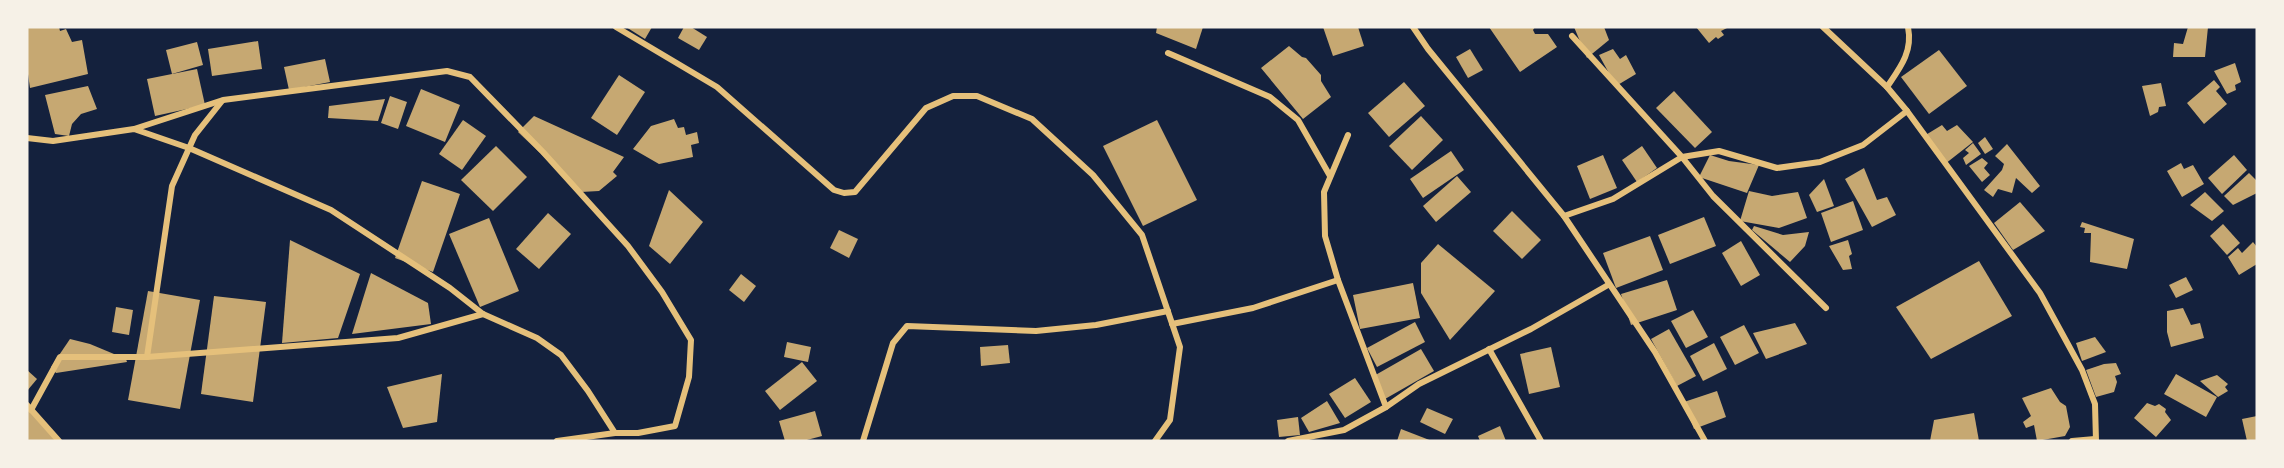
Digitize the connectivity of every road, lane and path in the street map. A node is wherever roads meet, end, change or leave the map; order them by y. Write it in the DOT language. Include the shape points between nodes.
graph roads {
  1 [pos="616,27"];
  2 [pos="1413,27"];
  3 [pos="1823,27"];
  4 [pos="1908,27"];
  5 [pos="1572,36"];
  6 [pos="1168,53"];
  7 [pos="1887,87"];
  8 [pos="223,100"];
  9 [pos="1907,111"];
  10 [pos="134,129"];
  11 [pos="1347,135"];
  12 [pos="27,138"];
  13 [pos="189,148"];
  14 [pos="1682,157"];
  15 [pos="1330,176"];
  16 [pos="1564,216"];
  17 [pos="1338,280"];
  18 [pos="1608,285"];
  19 [pos="1826,308"];
  20 [pos="1168,311"];
  21 [pos="483,314"];
  22 [pos="1172,324"];
  23 [pos="1489,349"];
  24 [pos="147,357"];
  25 [pos="1386,407"];
  26 [pos="29,408"];
  27 [pos="615,433"];
  28 [pos="2096,440"];
  29 [pos="58,441"];
  30 [pos="557,441"];
  31 [pos="863,441"];
  32 [pos="1155,441"];
  33 [pos="1288,441"];
  34 [pos="1541,441"];
  35 [pos="1705,441"];
  36 [pos="2072,441"];
  1 -- 20 [label="street" via="717,87 834,190 844,193 855,192 926,108 953,96 978,96 1032,119 1093,175 1142,235"];
  2 -- 16 [label="street"];
  3 -- 7 [label="street"];
  4 -- 7 [label="street" via="1905,62"];
  5 -- 14 [label="street"];
  6 -- 15 [label="street" via="1270,97 1298,120"];
  7 -- 9 [label="street"];
  8 -- 10 [label="street"];
  8 -- 13 [label="street"];
  8 -- 27 [label="street" via="447,71 470,77 628,246 691,340 689,377 675,426"];
  9 -- 14 [label="street" via="1863,144 1821,162 1777,168 1719,152"];
  9 -- 28 [label="street" via="2040,293 2082,370 2095,404"];
  10 -- 12 [label="street" via="53,141"];
  10 -- 13 [label="street"];
  11 -- 15 [label="street"];
  13 -- 21 [label="street" via="331,210"];
  13 -- 24 [label="street" via="172,186"];
  14 -- 16 [label="street" via="1613,199"];
  14 -- 19 [label="street" via="1713,196"];
  15 -- 17 [label="street" via="1324,192 1325,236"];
  16 -- 18 [label="street"];
  17 -- 22 [label="street" via="1253,308"];
  17 -- 25 [label="street"];
  18 -- 23 [label="street"];
  18 -- 35 [label="street" via="1655,352"];
  20 -- 22 [label="street"];
  20 -- 31 [label="street" via="1096,325 1036,331 907,326 893,343"];
  21 -- 24 [label="street" via="398,338"];
  21 -- 27 [label="street" via="537,338 561,355"];
  22 -- 32 [label="street" via="1180,347 1170,420"];
  23 -- 25 [label="street" via="1419,384"];
  23 -- 34 [label="street"];
  24 -- 26 [label="street" via="60,357"];
  25 -- 33 [label="street" via="1344,430"];
  26 -- 29 [label="street"];
  27 -- 30 [label="street"];
  28 -- 36 [label="street"];
}
